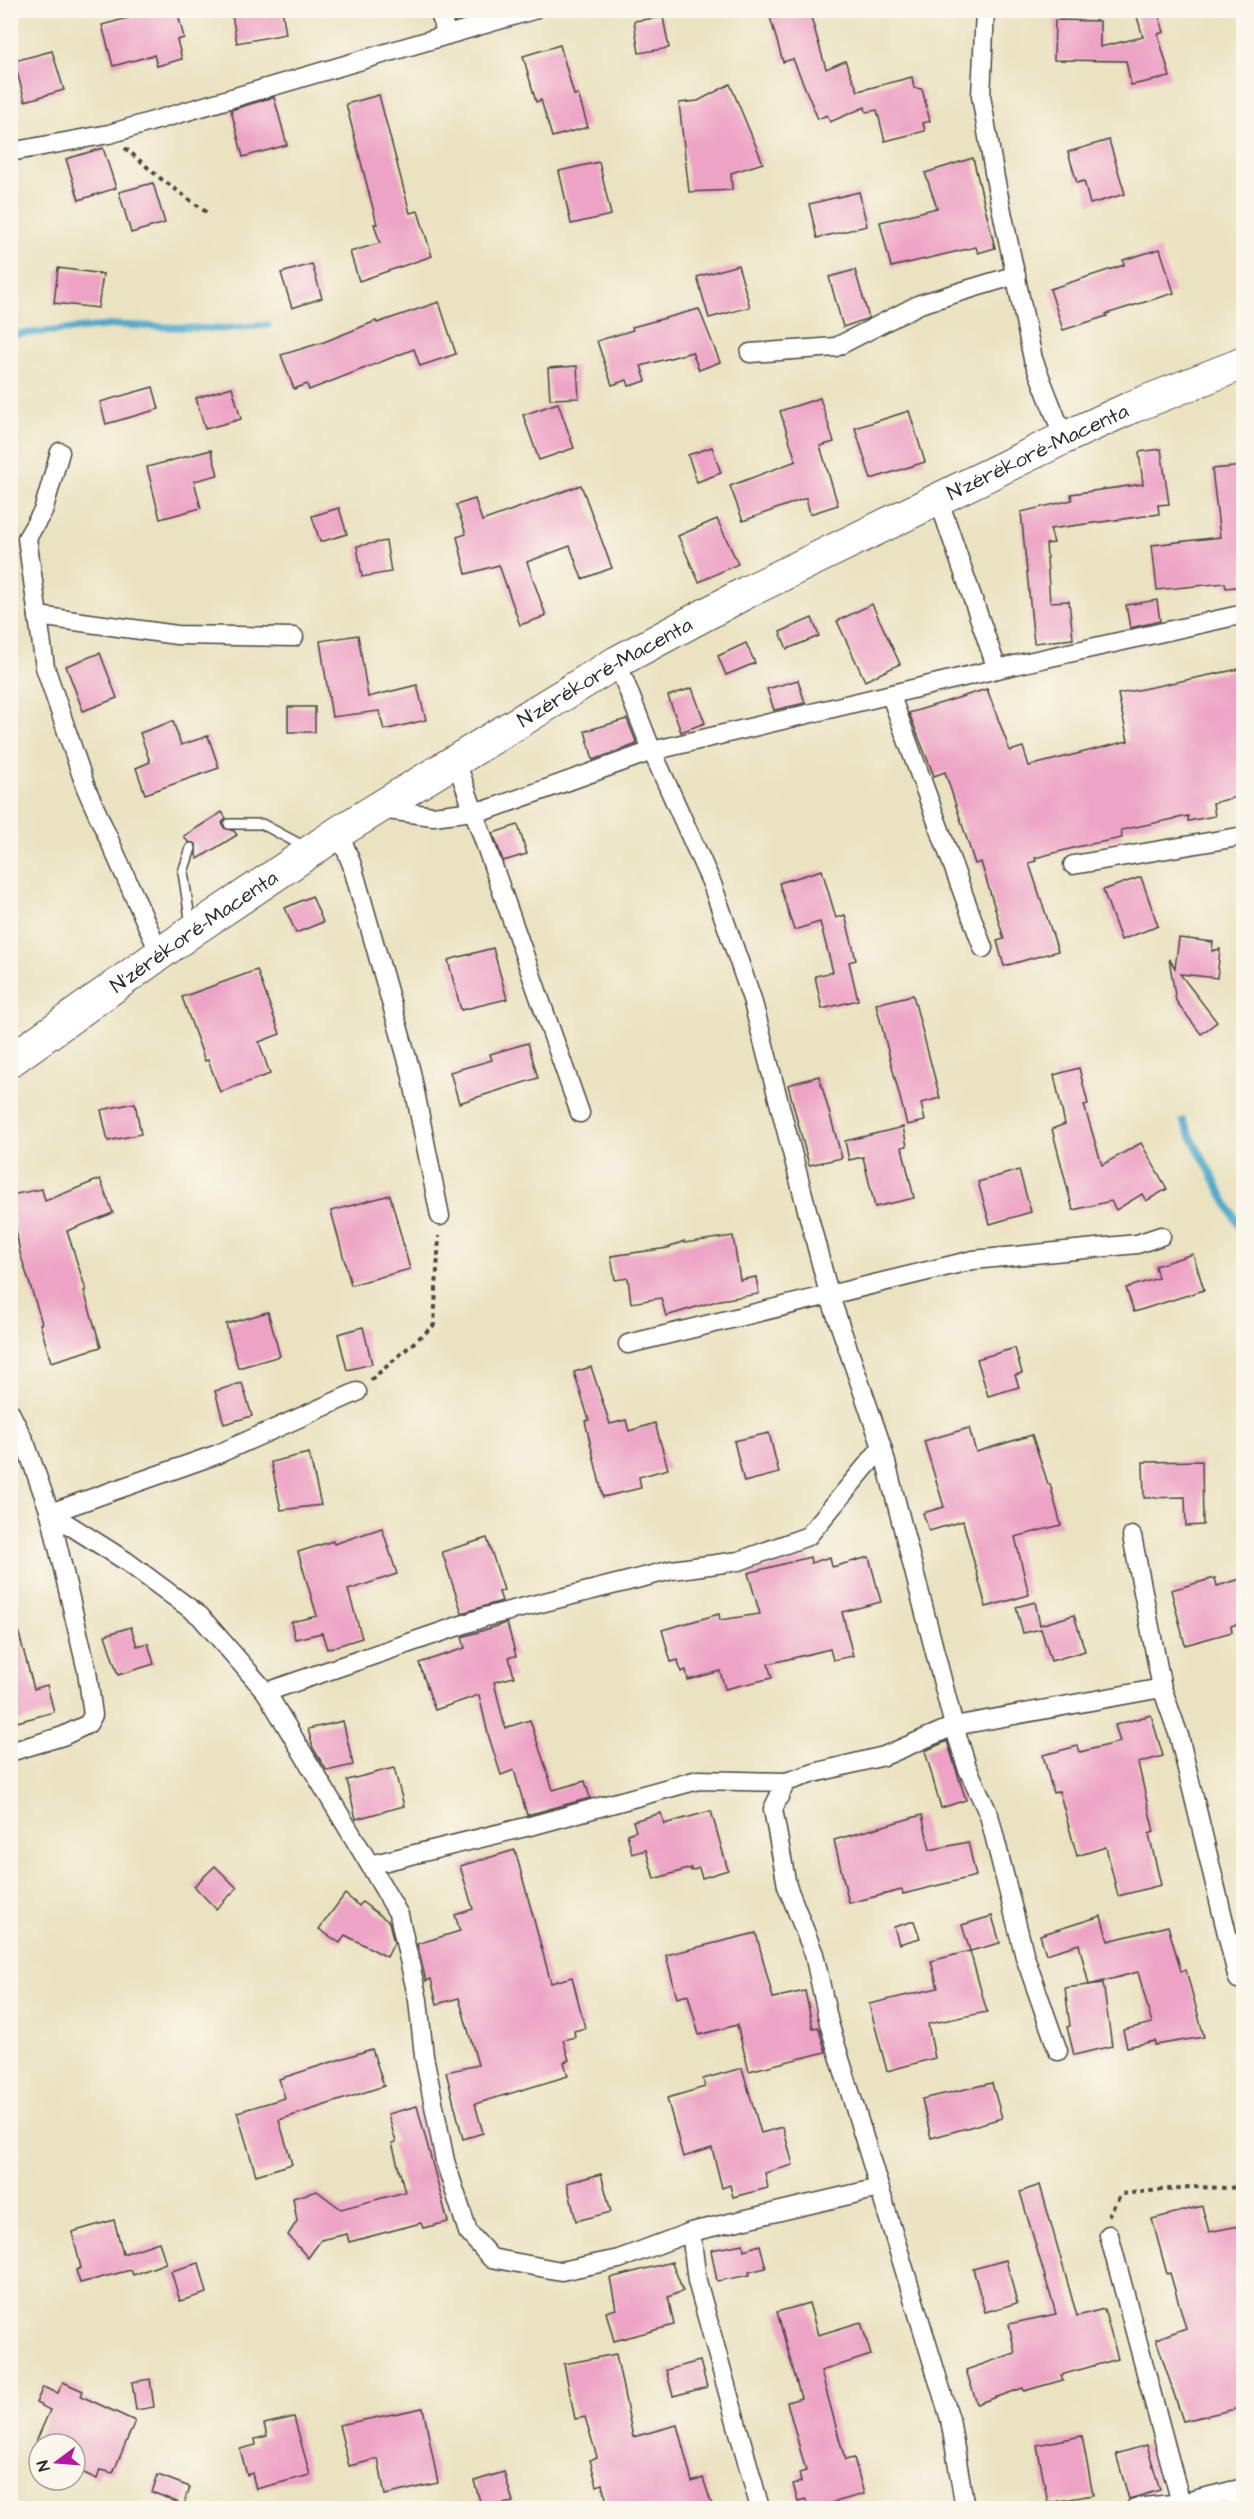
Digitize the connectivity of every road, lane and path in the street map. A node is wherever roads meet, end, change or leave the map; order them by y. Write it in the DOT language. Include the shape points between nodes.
graph roads {
  1 [pos="439,10"];
  2 [pos="533,10"];
  3 [pos="985,10"];
  4 [pos="447,35"];
  5 [pos="109,134"];
  6 [pos="10,152"];
  7 [pos="209,214"];
  8 [pos="1016,275"];
  9 [pos="750,353"];
  10 [pos="1244,363"];
  11 [pos="1064,438"];
  12 [pos="60,452"];
  13 [pos="938,498"];
  14 [pos="1244,614"];
  15 [pos="38,615"];
  16 [pos="294,637"];
  17 [pos="617,662"];
  18 [pos="997,669"];
  19 [pos="891,696"];
  20 [pos="652,751"];
  21 [pos="456,761"];
  22 [pos="378,809"];
  23 [pos="474,811"];
  24 [pos="230,824"];
  25 [pos="339,832"];
  26 [pos="1244,836"];
  27 [pos="191,848"];
  28 [pos="312,850"];
  29 [pos="1072,865"];
  30 [pos="192,931"];
  31 [pos="983,948"];
  32 [pos="160,954"];
  33 [pos="10,1061"];
  34 [pos="580,1113"];
  35 [pos="440,1216"];
  36 [pos="1161,1236"];
  37 [pos="829,1294"];
  38 [pos="628,1344"];
  39 [pos="357,1392"];
  40 [pos="10,1412"];
  41 [pos="882,1447"];
  42 [pos="50,1513"];
  43 [pos="1132,1536"];
  44 [pos="1162,1688"];
  45 [pos="266,1692"];
  46 [pos="954,1726"];
  47 [pos="10,1752"];
  48 [pos="786,1782"];
  49 [pos="370,1865"];
  50 [pos="1238,1979"];
  51 [pos="1058,2051"];
  52 [pos="1244,2186"];
  53 [pos="879,2188"];
  54 [pos="691,2232"];
  55 [pos="1109,2235"];
  56 [pos="1237,2489"];
  57 [pos="1181,2503"];
  58 [pos="760,2508"];
  59 [pos="965,2508"];
  60 [pos="1135,2508"];
  61 [pos="1236,2508"];
  1 -- 4 [label="street"];
  2 -- 4 [label="street"];
  3 -- 8 [label="street" via="981,96"];
  4 -- 5 [label="street"];
  5 -- 6 [label="street"];
  5 -- 7 [label="path"];
  8 -- 9 [label="street" via="920,304 836,347"];
  8 -- 11 [label="street" via="1033,359"];
  10 -- 11 [label="highway, N'zérékoré-Macenta"];
  11 -- 13 [label="highway, N'zérékoré-Macenta"];
  12 -- 15 [label="street" via="43,511 27,538"];
  13 -- 17 [label="highway, N'zérékoré-Macenta" via="747,592"];
  13 -- 18 [label="street"];
  14 -- 18 [label="street"];
  15 -- 16 [label="street" via="177,635"];
  15 -- 32 [label="street" via="45,667 86,788"];
  17 -- 20 [label="street"];
  17 -- 21 [label="highway, N'zérékoré-Macenta"];
  18 -- 19 [label="street"];
  19 -- 20 [label="street"];
  19 -- 31 [label="street"];
  20 -- 23 [label="street" via="490,809"];
  20 -- 37 [label="street" via="712,884 752,999"];
  21 -- 22 [label="highway, N'zérékoré-Macenta"];
  21 -- 23 [label="street"];
  22 -- 23 [label="street" via="433,816"];
  22 -- 25 [label="highway, N'zérékoré-Macenta"];
  23 -- 34 [label="street"];
  24 -- 28 [label="lane" via="262,824"];
  25 -- 28 [label="highway, N'zérékoré-Macenta"];
  25 -- 35 [label="street" via="411,1072"];
  26 -- 29 [label="street"];
  27 -- 30 [label="lane" via="183,872"];
  28 -- 30 [label="highway, N'zérékoré-Macenta"];
  30 -- 32 [label="highway, N'zérékoré-Macenta"];
  32 -- 33 [label="highway, N'zérékoré-Macenta"];
  35 -- 39 [label="path" via="434,1325"];
  36 -- 37 [label="street" via="1137,1244 973,1260"];
  37 -- 38 [label="street"];
  37 -- 41 [label="street"];
  39 -- 42 [label="street" via="218,1454"];
  40 -- 42 [label="street"];
  41 -- 45 [label="street" via="808,1536 739,1561 672,1570 485,1617"];
  41 -- 46 [label="street"];
  42 -- 45 [label="street" via="126,1561 200,1616"];
  42 -- 47 [label="street" via="87,1671 93,1715 88,1724 63,1736"];
  43 -- 44 [label="street"];
  44 -- 46 [label="street"];
  44 -- 50 [label="street" via="1179,1736"];
  45 -- 49 [label="street"];
  46 -- 48 [label="street" via="884,1756"];
  46 -- 51 [label="street" via="989,1815 1025,1957"];
  48 -- 49 [label="street" via="698,1780"];
  48 -- 53 [label="street" via="773,1809 787,1886 814,1954 829,2023"];
  49 -- 54 [label="street" via="399,1915 445,2162 468,2232 491,2258 561,2271 619,2259"];
  52 -- 55 [label="path" via="1121,2194 1106,2220"];
  53 -- 54 [label="street"];
  53 -- 59 [label="street" via="950,2420"];
  54 -- 58 [label="street" via="697,2281"];
  55 -- 57 [label="street"];
  56 -- 57 [label="street"];
  56 -- 61 [label="street"];
  57 -- 60 [label="street"];
}
